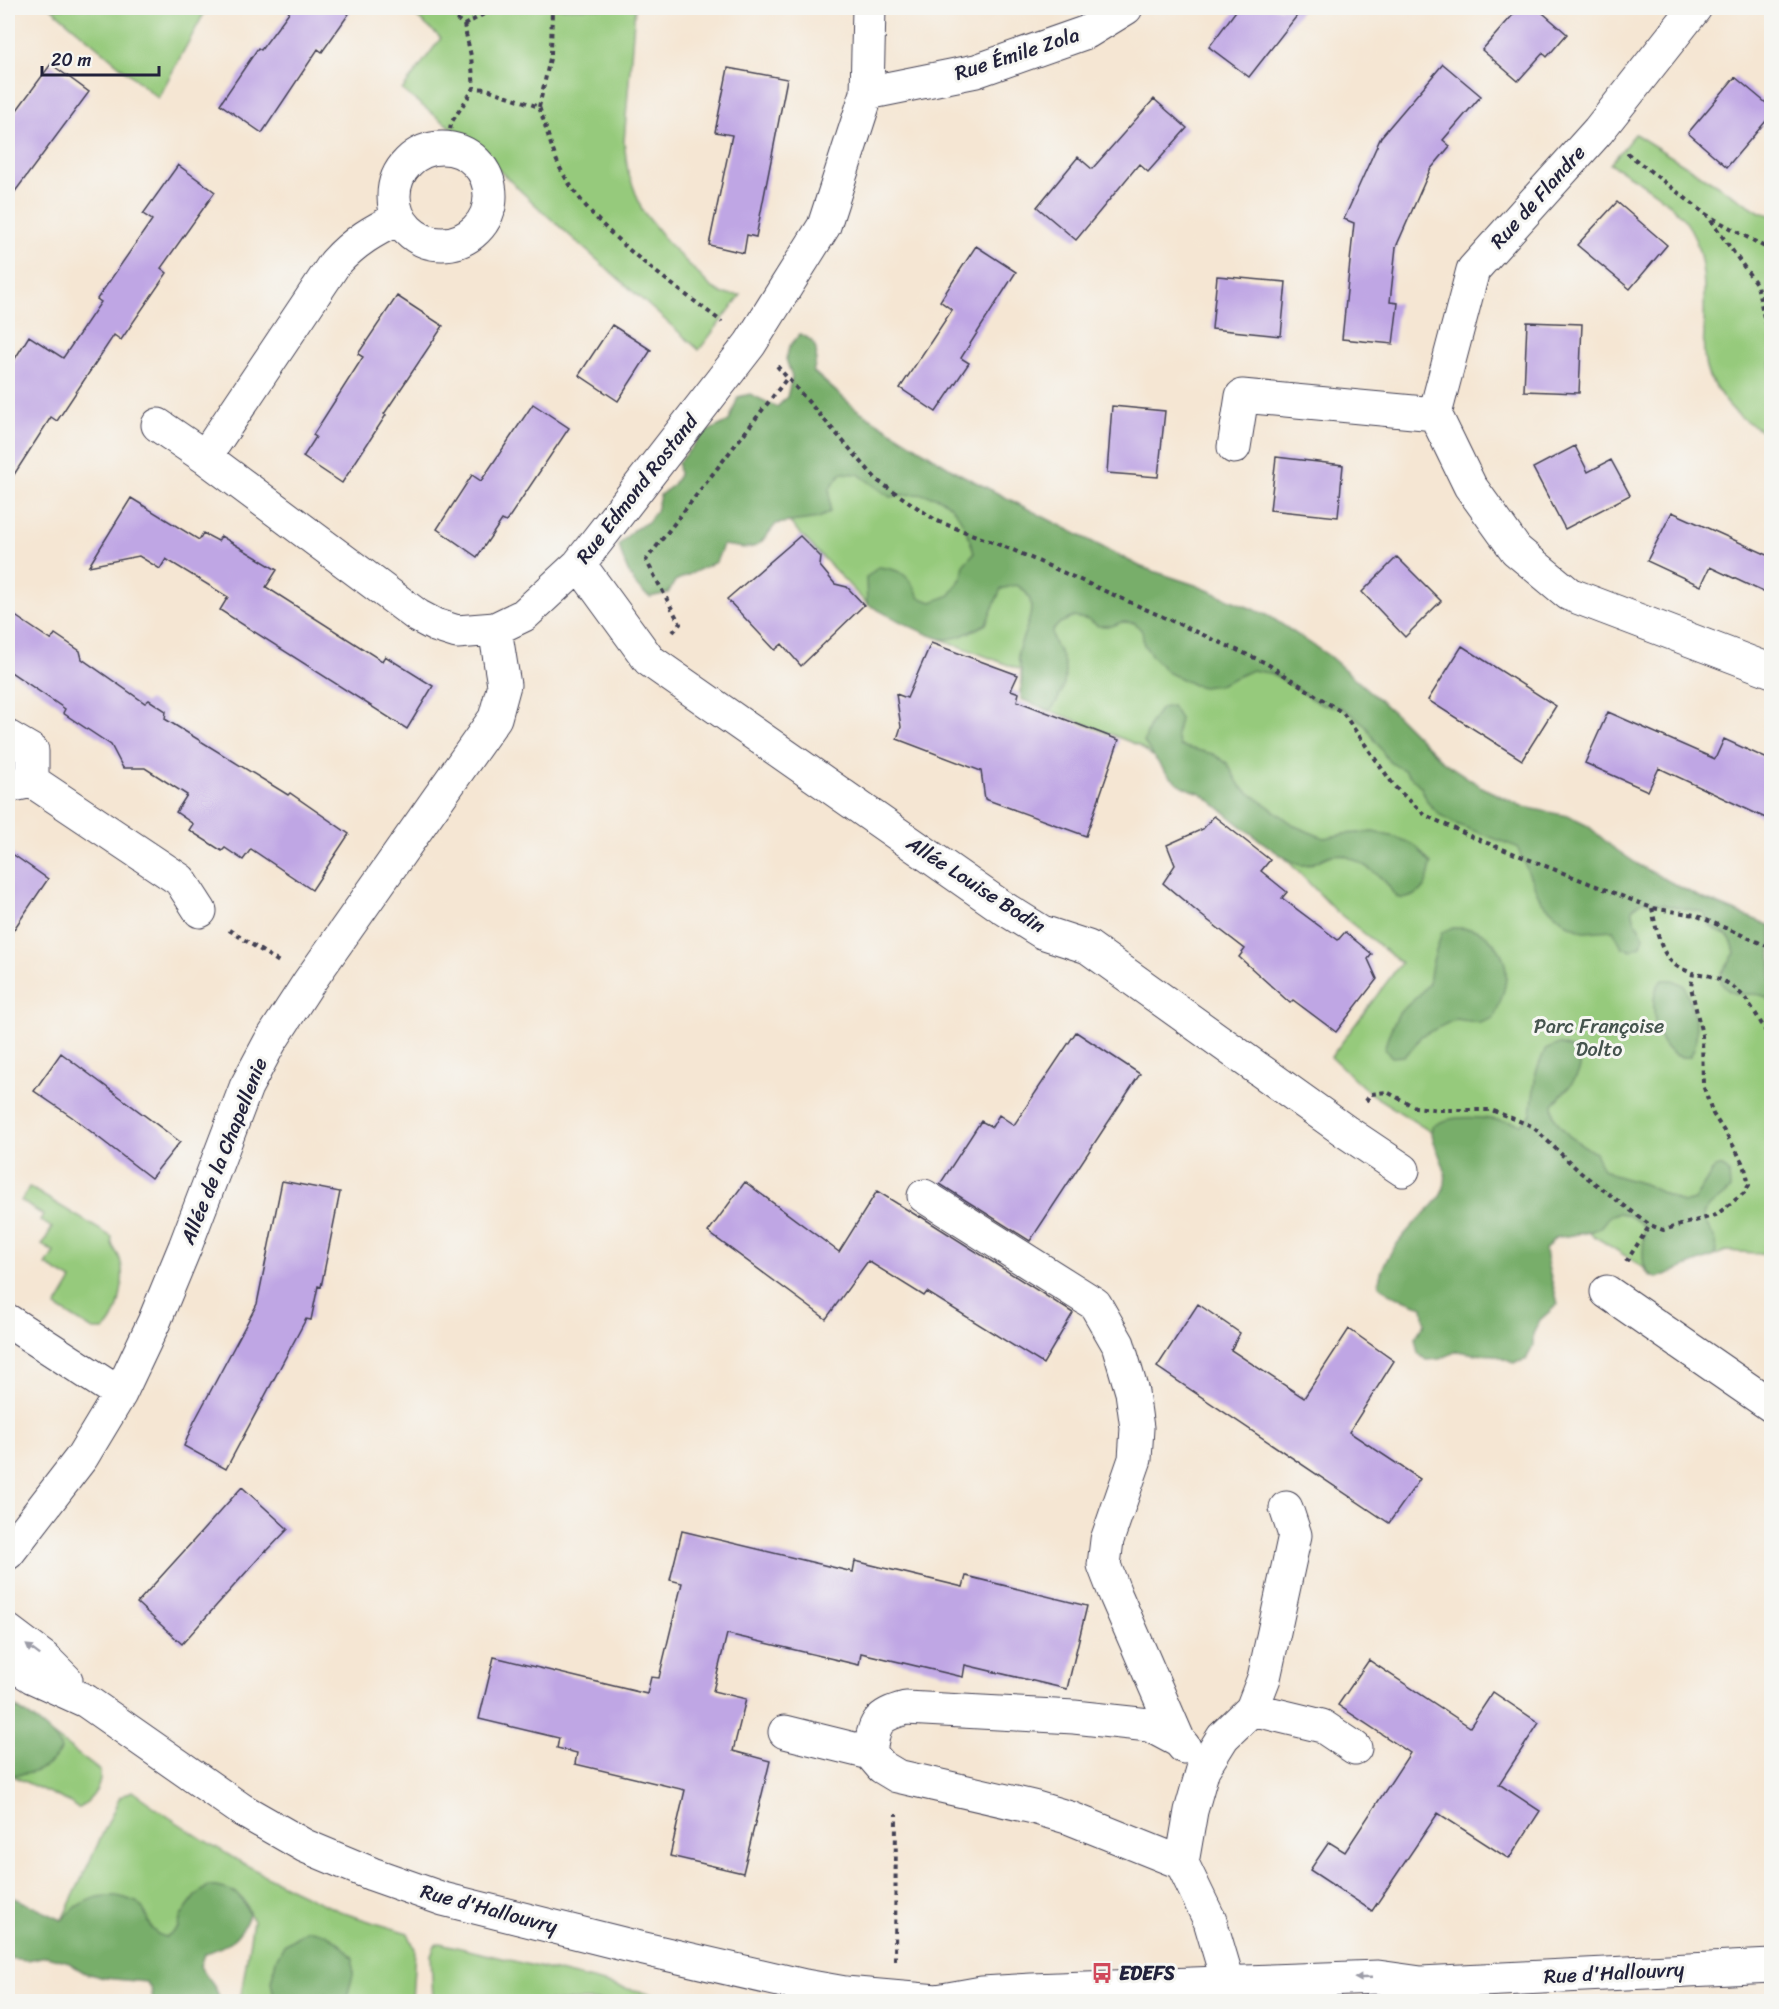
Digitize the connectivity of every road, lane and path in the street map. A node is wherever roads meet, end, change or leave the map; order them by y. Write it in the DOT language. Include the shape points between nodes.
graph roads {
  1 [pos="442,8"];
  2 [pos="495,8"];
  3 [pos="552,8"];
  4 [pos="869,8"];
  5 [pos="1126,8"];
  6 [pos="1695,8"];
  7 [pos="464,25"];
  8 [pos="474,88"];
  9 [pos="867,93"];
  10 [pos="539,107"];
  11 [pos="1598,131"];
  12 [pos="448,147"];
  13 [pos="1707,215"];
  14 [pos="399,218"];
  15 [pos="1772,251"];
  16 [pos="1772,331"];
  17 [pos="750,344"];
  18 [pos="788,377"];
  19 [pos="1435,414"];
  20 [pos="158,425"];
  21 [pos="1234,447"];
  22 [pos="205,457"];
  23 [pos="579,564"];
  24 [pos="495,629"];
  25 [pos="650,660"];
  26 [pos="1772,671"];
  27 [pos="8,737"];
  28 [pos="20,784"];
  29 [pos="1652,908"];
  30 [pos="200,911"];
  31 [pos="1772,948"];
  32 [pos="1693,973"];
  33 [pos="309,982"];
  34 [pos="1772,1043"];
  35 [pos="1345,1131"];
  36 [pos="1403,1170"];
  37 [pos="924,1196"];
  38 [pos="1650,1225"];
  39 [pos="1607,1292"];
  40 [pos="8,1321"];
  41 [pos="120,1394"];
  42 [pos="1772,1406"];
  43 [pos="1286,1508"];
  44 [pos="8,1553"];
  45 [pos="8,1631"];
  46 [pos="8,1661"];
  47 [pos="86,1701"];
  48 [pos="1252,1708"];
  49 [pos="785,1732"];
  50 [pos="1179,1741"];
  51 [pos="1355,1748"];
  52 [pos="870,1753"];
  53 [pos="1203,1769"];
  54 [pos="897,1776"];
  55 [pos="1182,1863"];
  56 [pos="1772,1966"];
  57 [pos="1421,1983"];
  58 [pos="891,1989"];
  59 [pos="1231,1992"];
  60 [pos="938,2001"];
  61 [pos="1365,2001"];
  1 -- 7 [label="path"];
  2 -- 7 [label="path"];
  3 -- 10 [label="path" via="551,54"];
  4 -- 9 [label="street, Rue Edmond Rostand"];
  5 -- 9 [label="street, Rue Émile Zola" via="1087,32 976,71"];
  6 -- 11 [label="street, Rue de Flandre"];
  7 -- 8 [label="path"];
  8 -- 10 [label="path"];
  8 -- 12 [label="path" via="451,123"];
  9 -- 17 [label="street, Rue Edmond Rostand" via="824,226"];
  10 -- 17 [label="path" via="560,167 589,210 645,264"];
  11 -- 13 [label="path"];
  11 -- 19 [label="street, Rue de Flandre" via="1473,270"];
  12 -- 14 [label="street" via="423,150 399,173 394,185"];
  12 -- 14 [label="street" via="469,155 486,175 490,205 485,218 475,232 461,241 444,244 419,239"];
  13 -- 15 [label="path"];
  13 -- 16 [label="path" via="1757,285 1765,322"];
  14 -- 22 [label="street" via="351,246 335,263"];
  17 -- 18 [label="path"];
  17 -- 23 [label="street, Rue Edmond Rostand"];
  18 -- 25 [label="path" via="646,560 680,624"];
  18 -- 29 [label="path" via="878,481 937,521 1013,550 1266,663 1342,712 1395,787 1425,815"];
  19 -- 21 [label="street" via="1242,396"];
  19 -- 26 [label="street" via="1470,486 1516,550 1569,594"];
  20 -- 22 [label="street, Rue Edmond Rostand"];
  22 -- 24 [label="street, Rue Edmond Rostand" via="418,616 457,632"];
  23 -- 24 [label="street, Rue Edmond Rostand" via="524,615"];
  23 -- 25 [label="street, Allée Louise Bodin"];
  24 -- 33 [label="street, Allée de la Chapellenie" via="504,685 495,718"];
  25 -- 35 [label="street, Allée Louise Bodin" via="1002,907 1042,932 1088,947"];
  27 -- 28 [label="street" via="32,751"];
  28 -- 30 [label="street" via="180,880"];
  29 -- 31 [label="path" via="1695,915"];
  29 -- 32 [label="path" via="1664,951 1675,965"];
  30 -- 33 [label="path"];
  32 -- 34 [label="path" via="1725,980 1748,1000"];
  32 -- 38 [label="path" via="1691,987 1702,1035 1703,1085 1713,1114 1745,1168 1749,1185 1716,1215 1663,1230"];
  33 -- 41 [label="street, Allée de la Chapellenie" via="246,1087 159,1311"];
  35 -- 36 [label="street, Allée Louise Bodin"];
  35 -- 38 [label="path" via="1371,1094 1387,1092 1415,1107 1491,1110 1532,1126 1581,1173"];
  37 -- 50 [label="street" via="1095,1304 1118,1344 1132,1392 1136,1459 1107,1540 1104,1565"];
  38 -- 39 [label="path"];
  39 -- 42 [label="street"];
  40 -- 41 [label="street"];
  41 -- 44 [label="street, Allée de la Chapellenie" via="82,1457"];
  43 -- 48 [label="street" via="1295,1535 1264,1678"];
  47 -- 45 [label="street, Rue d'Hallouvry, one-way" via="45,1659"];
  46 -- 47 [label="street, Rue d'Hallouvry"];
  47 -- 58 [label="street, Rue d'Hallouvry" via="242,1810 305,1846 372,1874 443,1899 805,1986"];
  48 -- 51 [label="street" via="1322,1726"];
  48 -- 53 [label="street" via="1223,1737"];
  49 -- 52 [label="street"];
  50 -- 52 [label="street" via="1149,1725 906,1708 888,1713 873,1728"];
  50 -- 53 [label="street"];
  52 -- 54 [label="street"];
  53 -- 55 [label="street"];
  54 -- 55 [label="street" via="1070,1818"];
  54 -- 58 [label="path"];
  55 -- 59 [label="street" via="1210,1921"];
  56 -- 57 [label="street, Rue d'Hallouvry"];
  57 -- 59 [label="street, Rue d'Hallouvry, one-way" via="1378,1977"];
  57 -- 61 [label="street, Rue d'Hallouvry"];
  58 -- 60 [label="street, Rue d'Hallouvry"];
  59 -- 60 [label="street, Rue d'Hallouvry" via="982,1993"];
}
